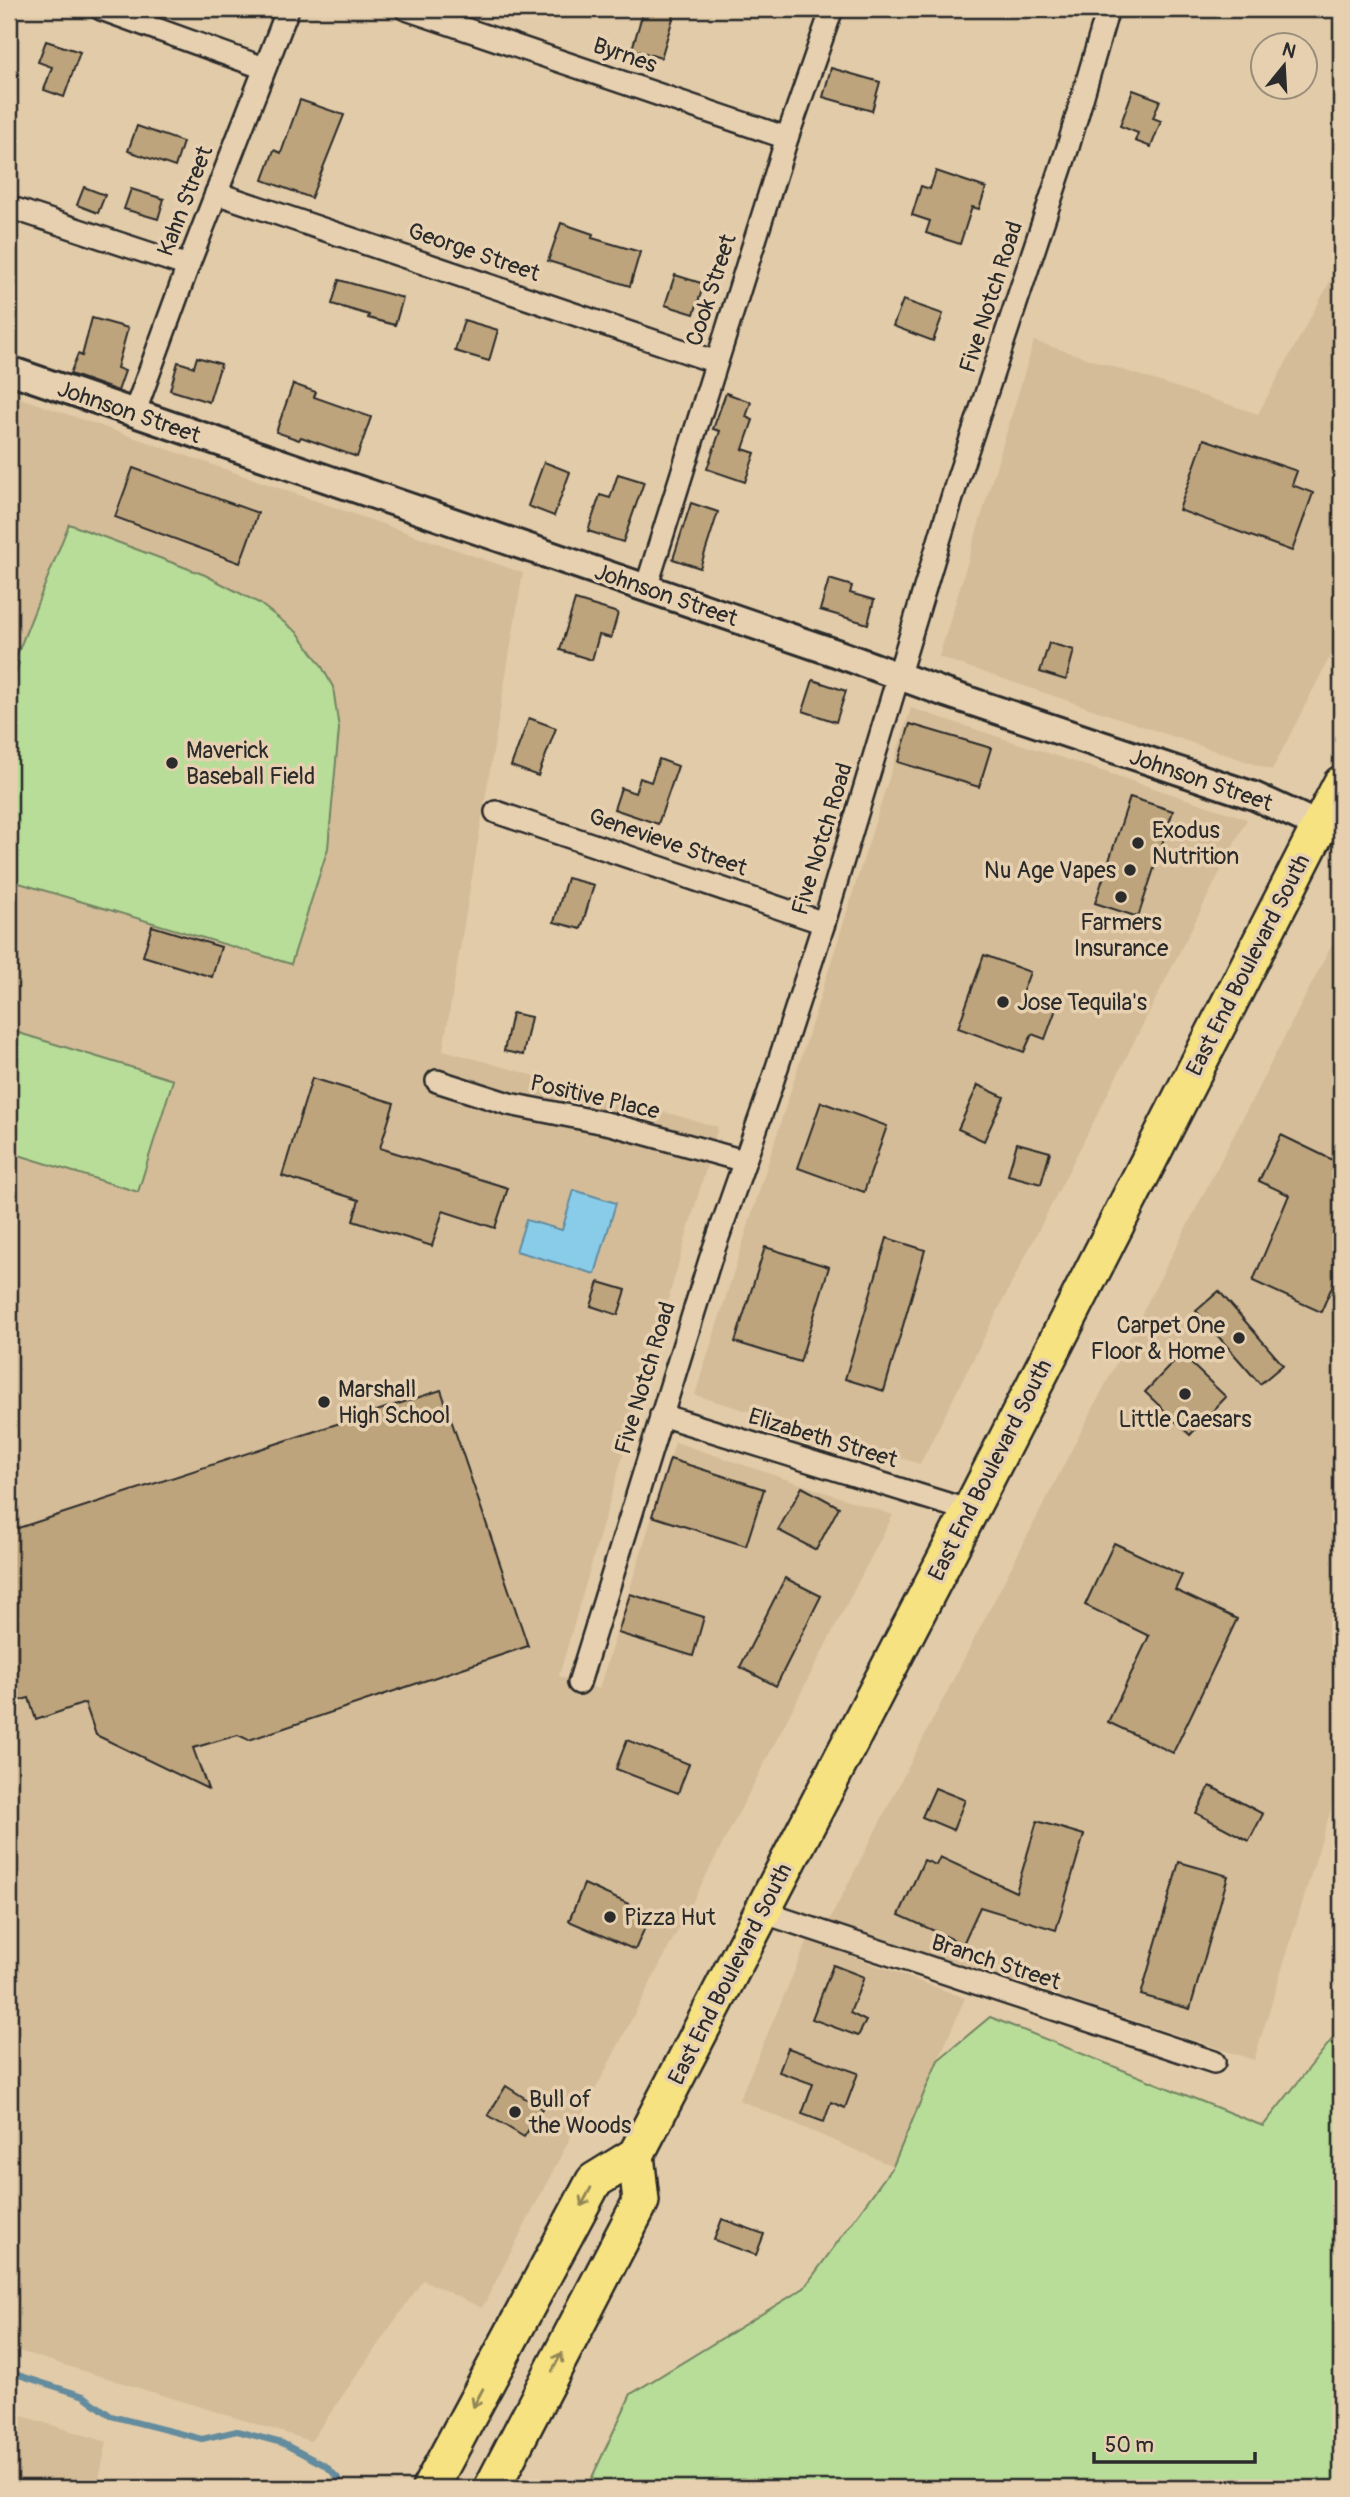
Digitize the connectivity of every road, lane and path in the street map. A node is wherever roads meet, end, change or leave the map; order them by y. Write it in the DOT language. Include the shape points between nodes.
graph roads {
  1 [pos="101,9"];
  2 [pos="288,9"];
  3 [pos="405,9"];
  4 [pos="832,9"];
  5 [pos="1108,9"];
  6 [pos="264,68"];
  7 [pos="787,138"];
  8 [pos="216,192"];
  9 [pos="9,207"];
  10 [pos="188,266"];
  11 [pos="716,362"];
  12 [pos="9,370"];
  13 [pos="134,414"];
  14 [pos="646,588"];
  15 [pos="898,676"];
  16 [pos="1341,784"];
  17 [pos="496,812"];
  18 [pos="1320,826"];
  19 [pos="824,922"];
  20 [pos="436,1081"];
  21 [pos="744,1161"];
  22 [pos="661,1415"];
  23 [pos="970,1511"];
  24 [pos="579,1683"];
  25 [pos="762,1912"];
  26 [pos="1214,2062"];
  27 [pos="636,2155"];
  28 [pos="430,2488"];
  29 [pos="492,2488"];
  1 -- 6 [label="street"];
  2 -- 6 [label="street, Kahn Street"];
  3 -- 7 [label="street, Byrnes"];
  4 -- 7 [label="street, Cook Street"];
  5 -- 15 [label="street, Five Notch Road"];
  6 -- 8 [label="street, Kahn Street"];
  7 -- 11 [label="street, Cook Street"];
  8 -- 10 [label="street, Kahn Street"];
  8 -- 11 [label="street, George Street"];
  9 -- 10 [label="street"];
  10 -- 13 [label="street, Kahn Street"];
  11 -- 14 [label="street, Cook Street"];
  12 -- 13 [label="street, Johnson Street"];
  13 -- 14 [label="street, Johnson Street"];
  14 -- 15 [label="street, Johnson Street"];
  15 -- 18 [label="street, Johnson Street" via="1254,796"];
  15 -- 19 [label="street, Five Notch Road"];
  16 -- 18 [label="highway, East End Boulevard South"];
  17 -- 19 [label="street, Genevieve Street"];
  18 -- 23 [label="highway, East End Boulevard South"];
  19 -- 21 [label="street, Five Notch Road"];
  20 -- 21 [label="street, Positive Place" via="509,1104 610,1124"];
  21 -- 22 [label="street, Five Notch Road"];
  22 -- 23 [label="street, Elizabeth Street"];
  22 -- 24 [label="street, Five Notch Road"];
  23 -- 25 [label="highway, East End Boulevard South"];
  25 -- 26 [label="street, Branch Street"];
  25 -- 27 [label="highway, East End Boulevard South"];
  27 -- 28 [label="highway, one-way" via="594,2181"];
  29 -- 27 [label="highway, one-way" via="641,2201"];
}
